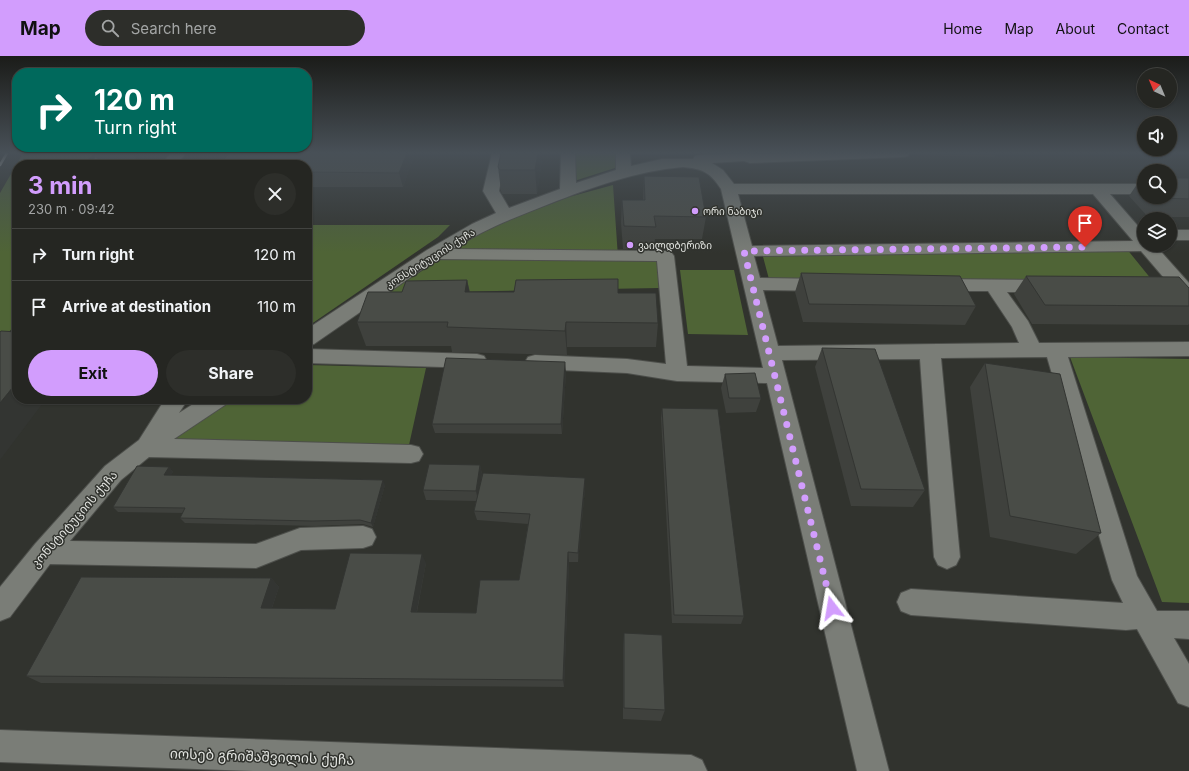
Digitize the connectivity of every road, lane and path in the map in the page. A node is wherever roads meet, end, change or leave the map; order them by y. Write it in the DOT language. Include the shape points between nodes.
graph roads {
  1 [pos="492,186"];
  2 [pos="568,186"];
  3 [pos="582,186"];
  4 [pos="727,186"];
  5 [pos="729,189"];
  6 [pos="1097,189"];
  7 [pos="1137,189"];
  8 [pos="568,191"];
  9 [pos="506,216"];
  10 [pos="1137,234"];
  11 [pos="1177,235"];
  12 [pos="1189,235"];
  13 [pos="1137,241"];
  14 [pos="744,251"];
  15 [pos="1152,252"];
  16 [pos="433,254"];
  17 [pos="752,284"];
  18 [pos="841,285"];
  19 [pos="918,285"];
  20 [pos="994,286"];
  21 [pos="1065,286"];
  22 [pos="1158,286"];
  23 [pos="1185,290"];
  24 [pos="368,298"];
  25 [pos="400,298"];
  26 [pos="312,336"];
  27 [pos="1044,349"];
  28 [pos="1189,349"];
  29 [pos="930,352"];
  30 [pos="769,353"];
  31 [pos="312,356"];
  32 [pos="677,373"];
  33 [pos="775,376"];
  34 [pos="174,404"];
  35 [pos="210,404"];
  36 [pos="144,448"];
  37 [pos="411,454"];
  38 [pos="363,537"];
  39 [pos="44,552"];
  40 [pos="947,557"];
  41 [pos="911,602"];
  42 [pos="0,608"];
  43 [pos="1147,620"];
  44 [pos="1189,625"];
  45 [pos="1189,692"];
  46 [pos="0,746"];
  47 [pos="691,771"];
  48 [pos="873,771"];
  1 -- 9 [label="street" via="491,191"];
  2 -- 8 [label="street"];
  3 -- 8 [label="street, კონსტიტუციის ქუჩა"];
  4 -- 5 [label="street"];
  5 -- 6 [label="street"];
  5 -- 14 [label="street"];
  6 -- 7 [label="street"];
  6 -- 10 [label="street"];
  8 -- 9 [label="street, კონსტიტუციის ქუჩა"];
  9 -- 16 [label="street, კონსტიტუციის ქუჩა" via="472,230"];
  11 -- 12 [label="street"];
  13 -- 14 [label="street"];
  14 -- 17 [label="street"];
  15 -- 23 [label="street"];
  16 -- 24 [label="street, კონსტიტუციის ქუჩა"];
  16 -- 32 [label="street" via="665,256 661,294"];
  17 -- 18 [label="street"];
  17 -- 30 [label="street"];
  19 -- 20 [label="street"];
  20 -- 21 [label="street"];
  20 -- 27 [label="street" via="1020,326"];
  22 -- 23 [label="street"];
  24 -- 25 [label="street"];
  24 -- 26 [label="street, კონსტიტუციის ქუჩა"];
  27 -- 28 [label="street"];
  27 -- 29 [label="street"];
  27 -- 43 [label="street" via="1125,580"];
  29 -- 30 [label="street"];
  29 -- 40 [label="street"];
  30 -- 33 [label="street"];
  31 -- 32 [label="street" via="587,364 628,366"];
  32 -- 33 [label="street"];
  33 -- 48 [label="street"];
  34 -- 36 [label="street"];
  35 -- 36 [label="street, კონსტიტუციის ქუჩა"];
  36 -- 37 [label="street"];
  36 -- 39 [label="street, კონსტიტუციის ქუჩა" via="114,473"];
  38 -- 39 [label="street" via="300,539 256,556"];
  39 -- 42 [label="street, კონსტიტუციის ქუჩა"];
  41 -- 43 [label="street"];
  43 -- 44 [label="street"];
  43 -- 45 [label="street"];
  46 -- 47 [label="street, იოსებ გრიშაშვილის ქუჩა"];
}
